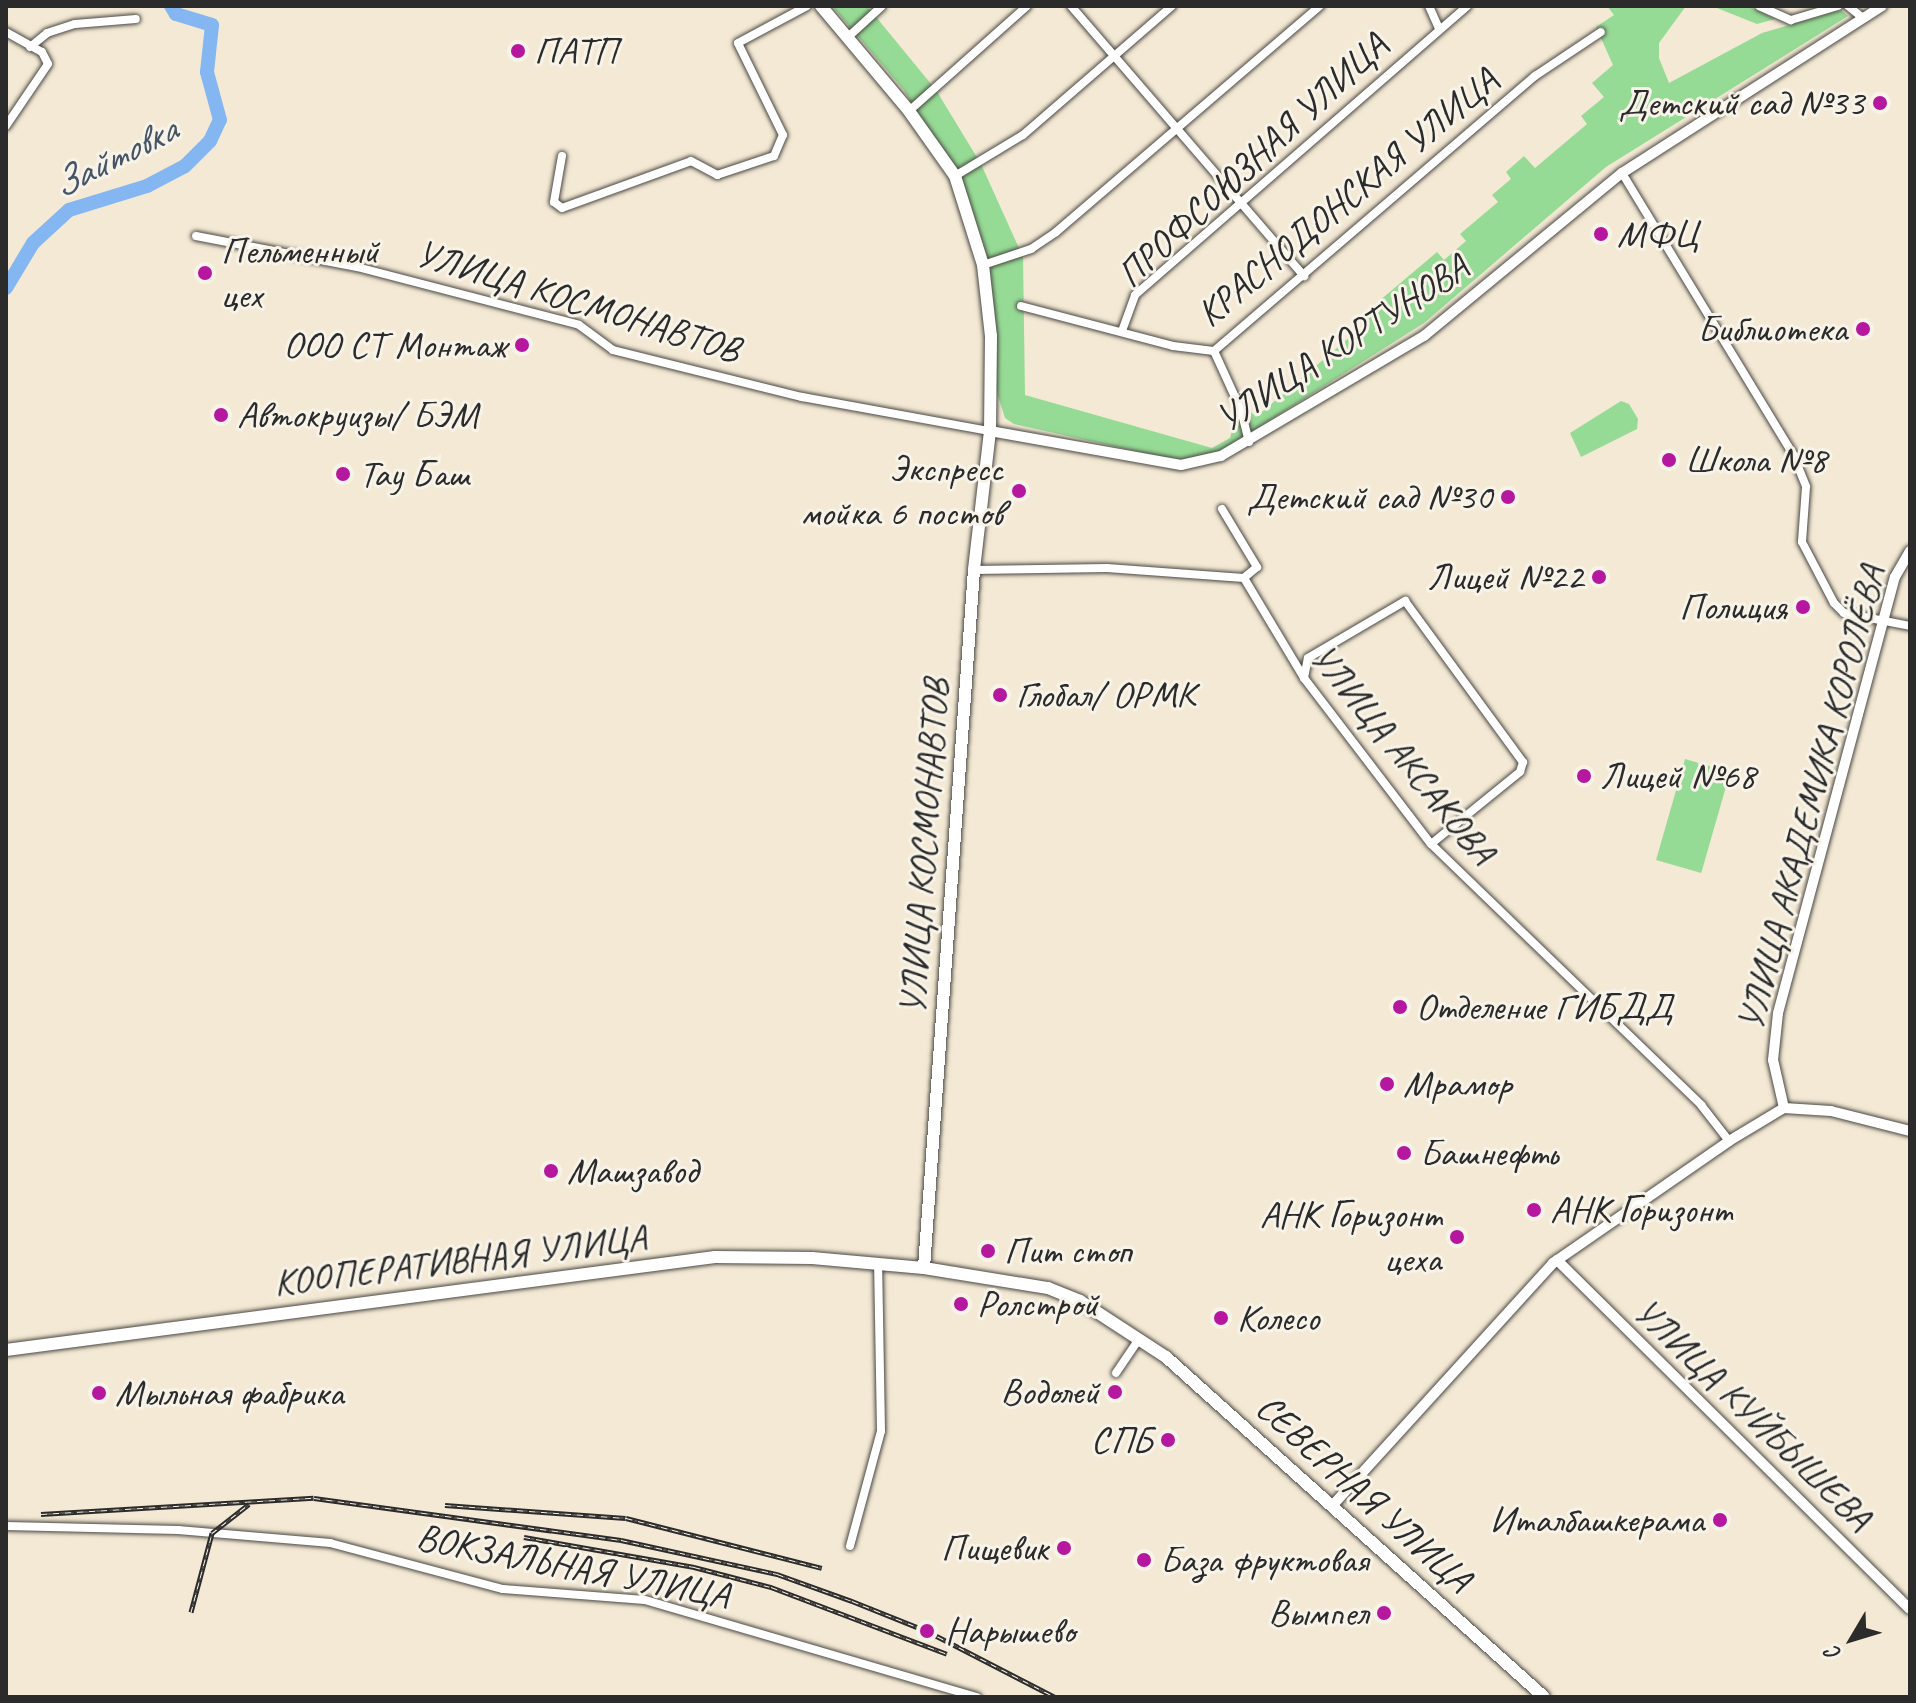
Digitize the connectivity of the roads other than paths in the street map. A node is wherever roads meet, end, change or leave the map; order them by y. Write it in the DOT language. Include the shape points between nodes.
graph roads {
  1 [pos="807,6"];
  2 [pos="821,6"];
  3 [pos="882,6"];
  4 [pos="1027,6"];
  5 [pos="1071,6"];
  6 [pos="1172,6"];
  7 [pos="1320,6"];
  8 [pos="1429,6"];
  9 [pos="1467,6"];
  10 [pos="1759,6"];
  11 [pos="1838,6"];
  12 [pos="1848,6"];
  13 [pos="1882,6"];
  14 [pos="1863,18"];
  15 [pos="136,19"];
  16 [pos="1439,28"];
  17 [pos="6,32"];
  18 [pos="1601,32"];
  19 [pos="847,38"];
  20 [pos="30,47"];
  21 [pos="1115,57"];
  22 [pos="909,111"];
  23 [pos="6,126"];
  24 [pos="1178,130"];
  25 [pos="562,156"];
  26 [pos="1622,173"];
  27 [pos="955,176"];
  28 [pos="1240,202"];
  29 [pos="196,236"];
  30 [pos="983,265"];
  31 [pos="1304,276"];
  32 [pos="1021,306"];
  33 [pos="1122,331"];
  34 [pos="1214,351"];
  35 [pos="990,431"];
  36 [pos="1249,443"];
  37 [pos="1222,509"];
  38 [pos="1910,551"];
  39 [pos="974,570"];
  40 [pos="1244,578"];
  41 [pos="1883,619"];
  42 [pos="1910,626"];
  43 [pos="1304,678"];
  44 [pos="1431,844"];
  45 [pos="1784,1108"];
  46 [pos="1910,1131"];
  47 [pos="1729,1141"];
  48 [pos="1557,1260"];
  49 [pos="878,1264"];
  50 [pos="924,1268"];
  51 [pos="1139,1339"];
  52 [pos="6,1350"];
  53 [pos="1116,1373"];
  54 [pos="1333,1505"];
  55 [pos="6,1526"];
  56 [pos="850,1546"];
  57 [pos="1910,1609"];
  58 [pos="977,1697"];
  59 [pos="1544,1697"];
  1 -- 25 [label="street" via="738,43 783,135 774,156 717,175 691,161 562,208 554,202"];
  2 -- 19 [label="main road, УЛИЦА КОСМОНАВТОВ"];
  3 -- 19 [label="street"];
  4 -- 22 [label="street"];
  5 -- 21 [label="street"];
  6 -- 21 [label="street"];
  7 -- 24 [label="street"];
  8 -- 16 [label="street"];
  9 -- 16 [label="street, ПРОФСОЮЗНАЯ УЛИЦА"];
  10 -- 11 [label="street" via="1791,20"];
  12 -- 14 [label="street"];
  13 -- 14 [label="street, УЛИЦА КОРТУНОВА"];
  14 -- 26 [label="street, УЛИЦА КОРТУНОВА"];
  15 -- 20 [label="street" via="75,24 47,33"];
  16 -- 28 [label="street, ПРОФСОЮЗНАЯ УЛИЦА"];
  17 -- 20 [label="street"];
  18 -- 31 [label="street, КРАСНОДОНСКАЯ УЛИЦА" via="1535,76"];
  19 -- 22 [label="main road, УЛИЦА КОСМОНАВТОВ"];
  20 -- 23 [label="street" via="42,52 48,64"];
  21 -- 24 [label="street"];
  21 -- 27 [label="street" via="1023,135"];
  22 -- 27 [label="main road, УЛИЦА КОСМОНАВТОВ"];
  24 -- 28 [label="street"];
  24 -- 30 [label="street" via="1056,232 1031,249"];
  26 -- 36 [label="street, УЛИЦА КОРТУНОВА" via="1442,323"];
  26 -- 41 [label="street" via="1793,454 1806,487 1802,542 1811,567 1844,613"];
  27 -- 30 [label="main road, УЛИЦА КОСМОНАВТОВ"];
  28 -- 31 [label="street"];
  28 -- 33 [label="street, ПРОФСОЮЗНАЯ УЛИЦА" via="1135,295"];
  29 -- 35 [label="street, УЛИЦА КОСМОНАВТОВ" via="357,267 579,325 613,350 802,397"];
  30 -- 35 [label="main road, УЛИЦА КОСМОНАВТОВ" via="991,336"];
  31 -- 34 [label="street, КРАСНОДОНСКАЯ УЛИЦА"];
  32 -- 33 [label="street, КРАСНОДОНСКАЯ УЛИЦА"];
  33 -- 34 [label="street, КРАСНОДОНСКАЯ УЛИЦА"];
  34 -- 36 [label="street" via="1241,410"];
  35 -- 36 [label="street, УЛИЦА КОРТУНОВА" via="1181,465 1206,462"];
  35 -- 39 [label="main road, УЛИЦА КОСМОНАВТОВ"];
  37 -- 40 [label="street" via="1257,567"];
  38 -- 41 [label="street, УЛИЦА АКАДЕМИКА КОРОЛЁВА" via="1895,577"];
  39 -- 40 [label="street" via="1107,568"];
  39 -- 50 [label="main road, УЛИЦА КОСМОНАВТОВ"];
  40 -- 43 [label="street, УЛИЦА АКСАКОВА"];
  41 -- 42 [label="street"];
  41 -- 45 [label="street, УЛИЦА АКАДЕМИКА КОРОЛЁВА" via="1778,1013 1773,1060"];
  43 -- 44 [label="street, УЛИЦА АКСАКОВА"];
  43 -- 44 [label="street" via="1308,658 1405,601 1523,762 1520,772"];
  44 -- 47 [label="street, УЛИЦА АКСАКОВА" via="1701,1105"];
  45 -- 46 [label="street" via="1831,1111"];
  45 -- 47 [label="street"];
  47 -- 48 [label="street"];
  48 -- 54 [label="street"];
  48 -- 57 [label="street, УЛИЦА КУЙБЫШЕВА"];
  49 -- 50 [label="main road, КООПЕРАТИВНАЯ УЛИЦА"];
  49 -- 52 [label="main road, КООПЕРАТИВНАЯ УЛИЦА" via="715,1257"];
  49 -- 56 [label="street" via="878,1450"];
  50 -- 51 [label="main road, СЕВЕРНАЯ УЛИЦА" via="1048,1288 1080,1301"];
  51 -- 53 [label="street"];
  51 -- 54 [label="main road, СЕВЕРНАЯ УЛИЦА" via="1247,1426"];
  54 -- 59 [label="main road, СЕВЕРНАЯ УЛИЦА"];
  55 -- 58 [label="street, ВОКЗАЛЬНАЯ УЛИЦА" via="178,1530 330,1543 503,1589 645,1600"];
}
